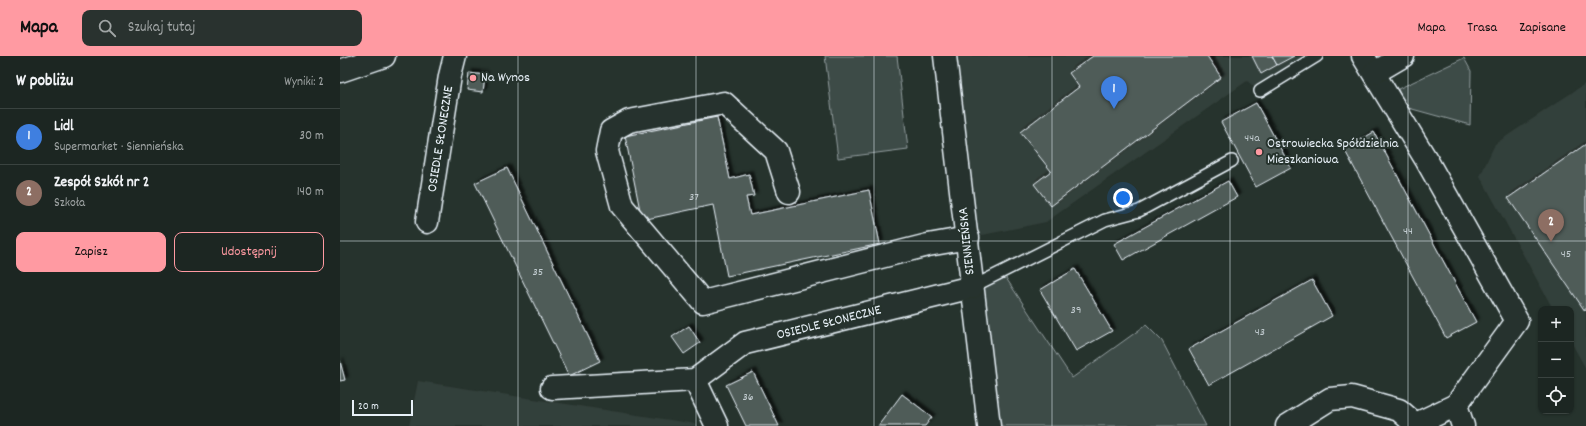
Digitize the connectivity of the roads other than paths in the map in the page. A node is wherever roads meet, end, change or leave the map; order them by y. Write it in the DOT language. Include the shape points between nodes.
graph roads {
  1 [pos="384,56"];
  2 [pos="455,56"];
  3 [pos="945,56"];
  4 [pos="1317,56"];
  5 [pos="1403,56"];
  6 [pos="1368,64"];
  7 [pos="340,71"];
  8 [pos="1260,91"];
  9 [pos="1232,161"];
  10 [pos="789,192"];
  11 [pos="427,222"];
  12 [pos="968,238"];
  13 [pos="972,287"];
  14 [pos="695,380"];
  15 [pos="552,388"];
  16 [pos="1456,405"];
  17 [pos="1414,425"];
  18 [pos="717,426"];
  19 [pos="989,426"];
  20 [pos="1287,426"];
  21 [pos="1463,426"];
  1 -- 7 [label="street"];
  2 -- 11 [label="street, OSIEDLE SŁONECZNE"];
  3 -- 12 [label="street, SIENNIEŃSKA"];
  4 -- 8 [label="lane"];
  5 -- 6 [label="street"];
  6 -- 16 [label="street" via="1517,321"];
  9 -- 13 [label="lane" via="1139,211 1105,220"];
  10 -- 12 [label="street" via="776,151 724,103 629,121 610,131 607,150 622,206 703,302 928,245"];
  12 -- 13 [label="street, SIENNIEŃSKA"];
  13 -- 14 [label="street, OSIEDLE SŁONECZNE" via="745,343"];
  13 -- 19 [label="street, SIENNIEŃSKA"];
  14 -- 15 [label="street"];
  14 -- 18 [label="street"];
  16 -- 17 [label="street"];
  16 -- 21 [label="street"];
  17 -- 20 [label="street" via="1399,410 1352,397 1304,404"];
}
